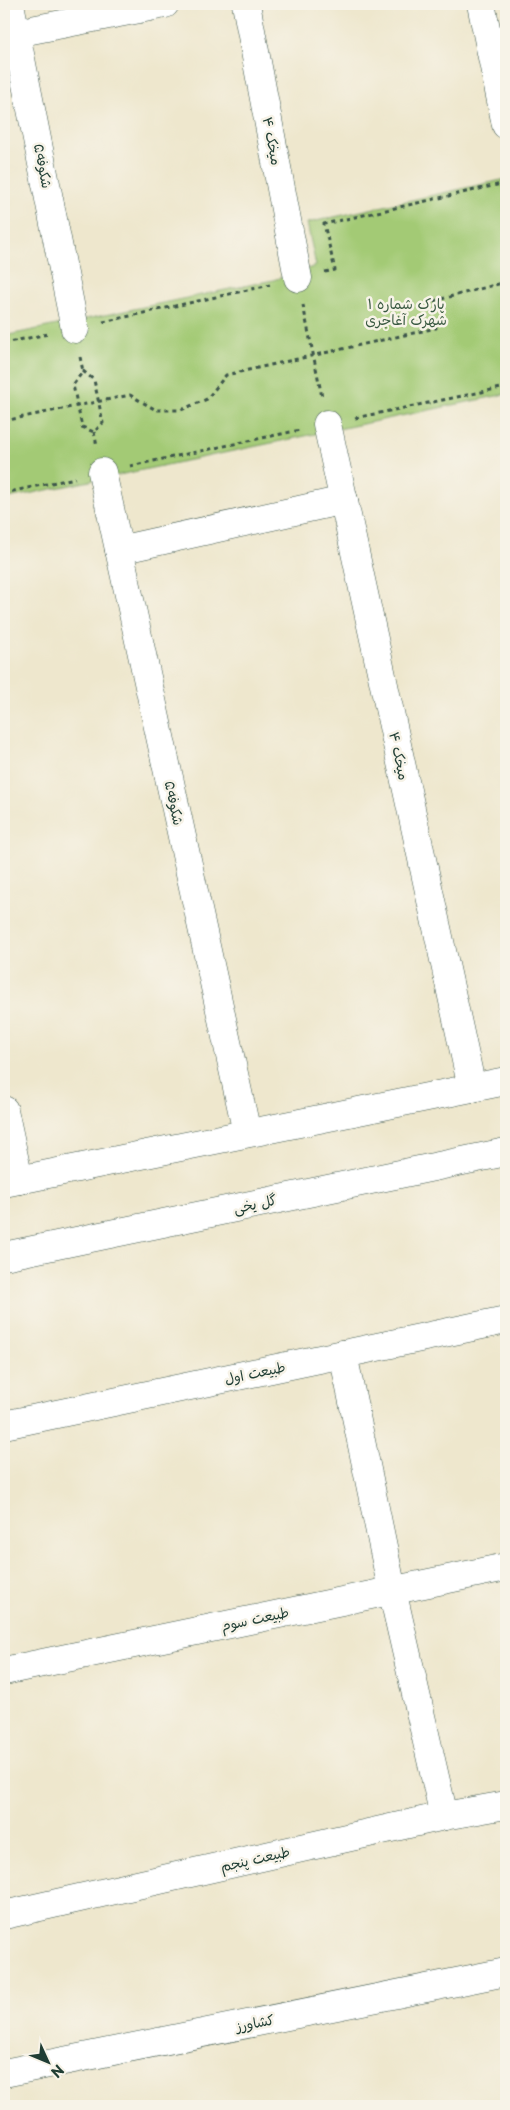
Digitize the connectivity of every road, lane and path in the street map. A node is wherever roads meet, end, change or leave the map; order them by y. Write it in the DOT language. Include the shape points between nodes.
graph roads {
  1 [pos="10,4"];
  2 [pos="165,4"];
  3 [pos="246,4"];
  4 [pos="481,4"];
  5 [pos="16,33"];
  6 [pos="506,125"];
  7 [pos="506,183"];
  8 [pos="298,278"];
  9 [pos="506,282"];
  10 [pos="75,329"];
  11 [pos="4,343"];
  12 [pos="313,355"];
  13 [pos="506,387"];
  14 [pos="98,402"];
  15 [pos="77,406"];
  16 [pos="4,421"];
  17 [pos="327,424"];
  18 [pos="102,472"];
  19 [pos="4,493"];
  20 [pos="344,500"];
  21 [pos="118,550"];
  22 [pos="506,1081"];
  23 [pos="472,1088"];
  24 [pos="4,1110"];
  25 [pos="247,1133"];
  26 [pos="506,1152"];
  27 [pos="11,1182"];
  28 [pos="4,1256"];
  29 [pos="506,1320"];
  30 [pos="343,1354"];
  31 [pos="4,1425"];
  32 [pos="506,1567"];
  33 [pos="392,1590"];
  34 [pos="4,1671"];
  35 [pos="506,1805"];
  36 [pos="444,1816"];
  37 [pos="4,1915"];
  38 [pos="506,1972"];
  39 [pos="4,2074"];
  1 -- 5 [label="street, شکوفه۵"];
  2 -- 5 [label="street"];
  3 -- 8 [label="street, میخک ۴"];
  4 -- 6 [label="street"];
  5 -- 10 [label="street, شکوفه۵"];
  7 -- 8 [label="path" via="324,224 335,270"];
  8 -- 10 [label="path"];
  8 -- 12 [label="path"];
  9 -- 12 [label="path" via="430,302 436,328"];
  10 -- 11 [label="path"];
  12 -- 14 [label="path" via="226,375 207,399 181,410 156,410 130,395"];
  12 -- 17 [label="path"];
  13 -- 17 [label="path"];
  14 -- 15 [label="path"];
  14 -- 15 [label="path" via="103,423 94,432 82,427"];
  14 -- 15 [label="path" via="94,380 83,371 72,385"];
  15 -- 16 [label="path"];
  17 -- 18 [label="path"];
  17 -- 20 [label="street, میخک ۴"];
  18 -- 19 [label="path"];
  18 -- 21 [label="street, شکوفه۵"];
  20 -- 21 [label="street"];
  20 -- 23 [label="street, میخک ۴"];
  21 -- 25 [label="street, شکوفه۵"];
  22 -- 23 [label="street"];
  23 -- 25 [label="street"];
  24 -- 27 [label="street"];
  25 -- 27 [label="street"];
  26 -- 28 [label="street, گل یخی"];
  29 -- 30 [label="street, طبیعت اول"];
  30 -- 31 [label="street, طبیعت اول"];
  30 -- 33 [label="street"];
  32 -- 33 [label="street, طبیعت سوم"];
  33 -- 34 [label="street, طبیعت سوم"];
  33 -- 36 [label="street"];
  35 -- 36 [label="street, طبیعت پنجم"];
  36 -- 37 [label="street, طبیعت پنجم"];
  38 -- 39 [label="street, کشاورز"];
}
